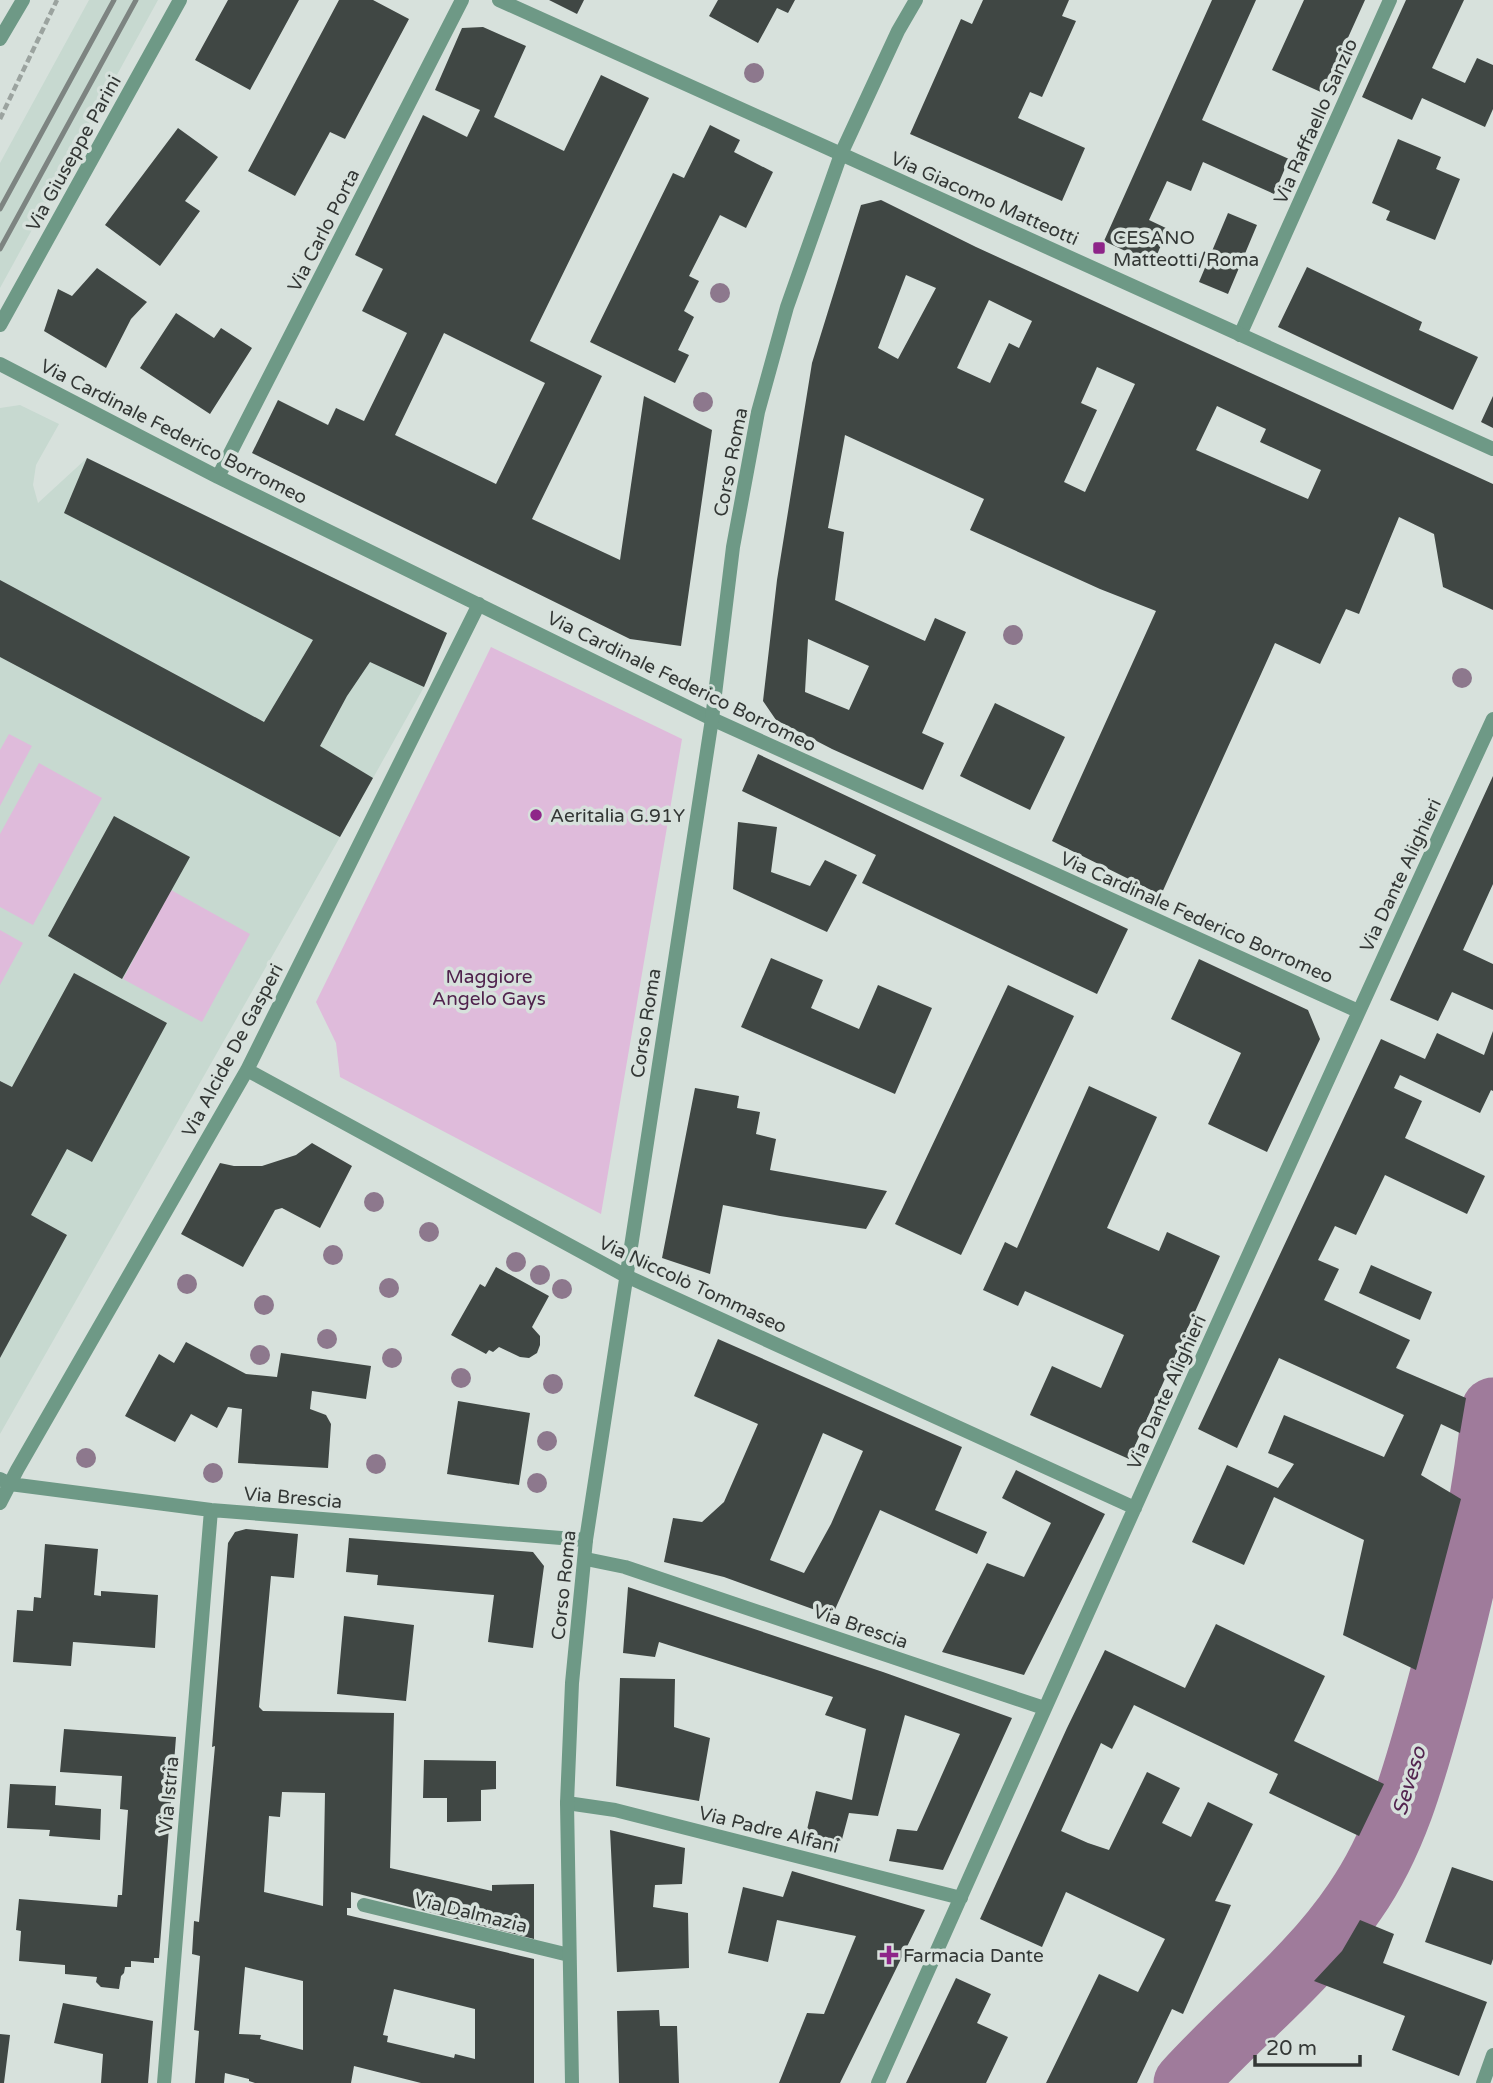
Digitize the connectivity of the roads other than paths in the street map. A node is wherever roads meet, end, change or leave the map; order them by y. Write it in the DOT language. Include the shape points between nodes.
graph roads {
  1 [pos="23,0"];
  2 [pos="180,0"];
  3 [pos="462,0"];
  4 [pos="499,0"];
  5 [pos="916,0"];
  6 [pos="1390,0"];
  7 [pos="0,39"];
  8 [pos="841,154"];
  9 [pos="0,325"];
  10 [pos="1240,335"];
  11 [pos="0,364"];
  12 [pos="1493,449"];
  13 [pos="218,477"];
  14 [pos="479,604"];
  15 [pos="712,719"];
  16 [pos="1493,719"];
  17 [pos="1358,1011"];
  18 [pos="247,1070"];
  19 [pos="626,1276"];
  20 [pos="5,1482"];
  21 [pos="0,1503"];
  22 [pos="1135,1508"];
  23 [pos="211,1510"];
  24 [pos="586,1540"];
  25 [pos="586,1559"];
  26 [pos="1044,1708"];
  27 [pos="567,1803"];
  28 [pos="961,1898"];
  29 [pos="364,1905"];
  30 [pos="569,1955"];
  31 [pos="1493,2055"];
  32 [pos="164,2083"];
  33 [pos="572,2083"];
  34 [pos="878,2083"];
  35 [pos="1483,2083"];
  1 -- 7 [label="street"];
  2 -- 9 [label="street, Via Giuseppe Parini"];
  3 -- 13 [label="street, Via Carlo Porta"];
  4 -- 8 [label="street, Via Giacomo Matteotti"];
  5 -- 8 [label="street, Corso Roma"];
  6 -- 10 [label="street, Via Raffaello Sanzio"];
  8 -- 10 [label="street, Via Giacomo Matteotti"];
  8 -- 15 [label="street, Corso Roma" via="787,307 758,412 733,547"];
  10 -- 12 [label="street, Via Giacomo Matteotti"];
  11 -- 13 [label="street, Via Cardinale Federico Borromeo"];
  13 -- 14 [label="street, Via Cardinale Federico Borromeo"];
  14 -- 15 [label="street, Via Cardinale Federico Borromeo"];
  14 -- 18 [label="street, Via Alcide De Gasperi"];
  15 -- 17 [label="street, Via Cardinale Federico Borromeo"];
  15 -- 19 [label="street, Corso Roma"];
  16 -- 17 [label="street, Via Dante Alighieri"];
  17 -- 22 [label="street, Via Dante Alighieri"];
  18 -- 19 [label="street, Via Niccolò Tommaseo"];
  18 -- 20 [label="street, Via Alcide De Gasperi"];
  19 -- 22 [label="street, Via Niccolò Tommaseo"];
  19 -- 24 [label="street, Corso Roma"];
  20 -- 21 [label="street, Via Alcide De Gasperi"];
  20 -- 23 [label="street, Via Brescia"];
  22 -- 26 [label="street, Via Dante Alighieri"];
  23 -- 24 [label="street, Via Brescia"];
  23 -- 32 [label="street, Via Istria"];
  24 -- 25 [label="street, Corso Roma"];
  25 -- 26 [label="street, Via Brescia" via="625,1567"];
  25 -- 27 [label="street, Corso Roma" via="572,1683"];
  26 -- 28 [label="street, Via Dante Alighieri"];
  27 -- 28 [label="street, Via Padre Alfani" via="615,1810"];
  27 -- 30 [label="street, Corso Roma"];
  28 -- 34 [label="street, Via Dante Alighieri"];
  29 -- 30 [label="street, Via Dalmazia"];
  30 -- 33 [label="street, Corso Roma"];
  31 -- 35 [label="street"];
}
